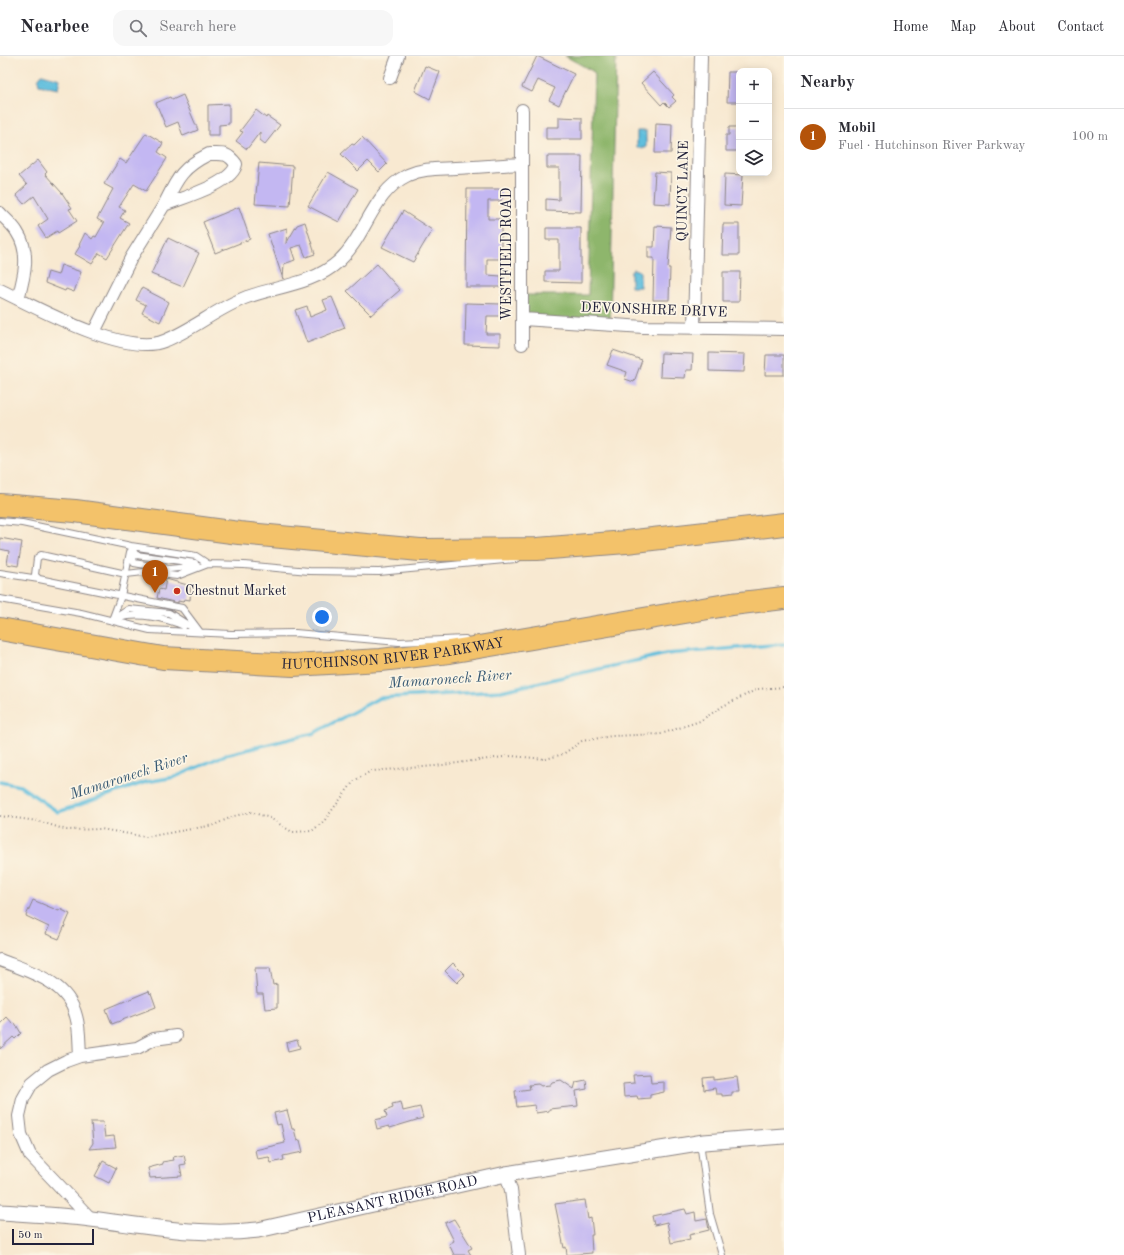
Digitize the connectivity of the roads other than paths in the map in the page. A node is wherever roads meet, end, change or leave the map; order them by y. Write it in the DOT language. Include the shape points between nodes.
graph roads {
  1 [pos="398,56"];
  2 [pos="701,56"];
  3 [pos="390,78"];
  4 [pos="522,110"];
  5 [pos="522,164"];
  6 [pos="164,205"];
  7 [pos="0,213"];
  8 [pos="0,290"];
  9 [pos="18,299"];
  10 [pos="523,319"];
  11 [pos="694,328"];
  12 [pos="784,329"];
  13 [pos="94,332"];
  14 [pos="522,344"];
  15 [pos="0,505"];
  16 [pos="0,521"];
  17 [pos="784,524"];
  18 [pos="626,542"];
  19 [pos="131,546"];
  20 [pos="536,556"];
  21 [pos="522,559"];
  22 [pos="208,564"];
  23 [pos="0,573"];
  24 [pos="126,574"];
  25 [pos="39,578"];
  26 [pos="121,596"];
  27 [pos="784,598"];
  28 [pos="0,599"];
  29 [pos="112,620"];
  30 [pos="0,629"];
  31 [pos="200,632"];
  32 [pos="561,634"];
  33 [pos="494,637"];
  34 [pos="472,638"];
  35 [pos="0,960"];
  36 [pos="176,1036"];
  37 [pos="80,1056"];
  38 [pos="784,1136"];
  39 [pos="700,1142"];
  40 [pos="506,1174"];
  41 [pos="0,1212"];
  42 [pos="90,1218"];
  43 [pos="519,1255"];
  44 [pos="722,1255"];
  1 -- 3 [label="street"];
  2 -- 11 [label="street, QUINCY LANE"];
  4 -- 5 [label="street, WESTFIELD ROAD"];
  5 -- 10 [label="street, WESTFIELD ROAD"];
  5 -- 13 [label="street" via="427,168 410,174 386,191 375,205 361,232 331,268 318,275 234,303 163,342 124,343"];
  6 -- 6 [label="street" via="226,178 235,170 236,164 225,154 209,154 197,160 178,176"];
  6 -- 13 [label="street" via="131,258"];
  7 -- 9 [label="street" via="17,232 25,250 25,273"];
  8 -- 9 [label="street"];
  9 -- 13 [label="street"];
  10 -- 11 [label="street, DEVONSHIRE DRIVE"];
  10 -- 14 [label="street, WESTFIELD ROAD"];
  11 -- 12 [label="street, DEVONSHIRE DRIVE"];
  15 -- 18 [label="highway" via="75,511 239,533 420,550 537,549"];
  16 -- 19 [label="lane" via="22,523"];
  17 -- 18 [label="highway"];
  18 -- 20 [label="lane"];
  19 -- 22 [label="lane" via="196,556"];
  19 -- 22 [label="lane" via="134,563 169,569"];
  19 -- 24 [label="lane"];
  21 -- 22 [label="lane" via="379,572 309,571"];
  22 -- 24 [label="lane" via="177,576 144,572"];
  23 -- 25 [label="lane"];
  24 -- 25 [label="lane" via="41,555 37,558 35,575"];
  24 -- 26 [label="lane"];
  25 -- 26 [label="lane"];
  26 -- 29 [label="lane"];
  26 -- 31 [label="lane" via="182,608"];
  27 -- 32 [label="highway, HUTCHINSON RIVER PARKWAY" via="732,604"];
  28 -- 29 [label="lane"];
  29 -- 31 [label="lane" via="150,630"];
  29 -- 31 [label="lane" via="129,609 169,613"];
  30 -- 32 [label="highway, HUTCHINSON RIVER PARKWAY" via="163,658 293,665 381,660"];
  31 -- 34 [label="lane" via="295,633 399,642"];
  32 -- 33 [label="lane"];
  35 -- 37 [label="street" via="56,985 69,997 77,1021"];
  36 -- 37 [label="street" via="154,1039 137,1048"];
  37 -- 42 [label="street" via="48,1070 32,1083 23,1098 19,1116 21,1134 30,1155"];
  38 -- 39 [label="street, PLEASANT RIDGE ROAD"];
  39 -- 40 [label="street, PLEASANT RIDGE ROAD"];
  39 -- 44 [label="lane" via="710,1214"];
  40 -- 42 [label="street, PLEASANT RIDGE ROAD" via="258,1230 231,1233 177,1231"];
  40 -- 43 [label="street" via="511,1190"];
  41 -- 42 [label="street, PLEASANT RIDGE ROAD"];
}
